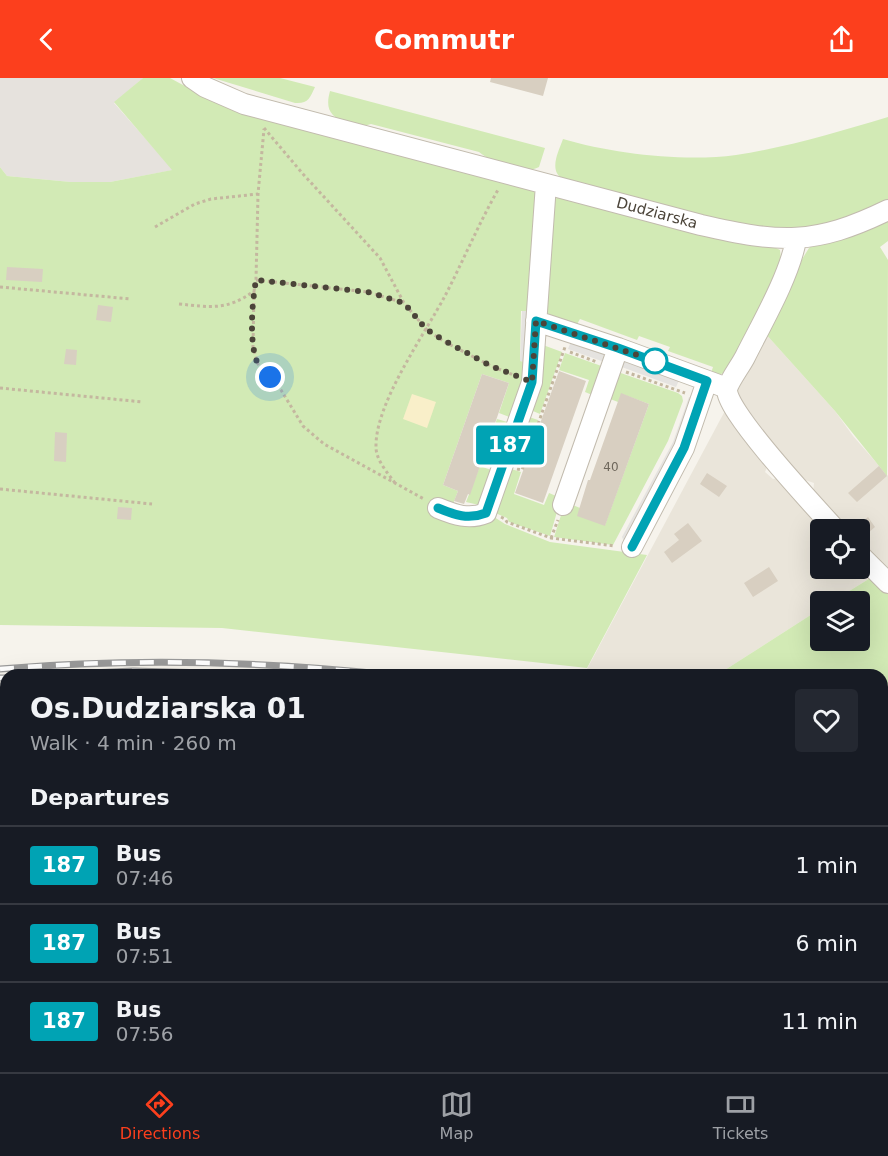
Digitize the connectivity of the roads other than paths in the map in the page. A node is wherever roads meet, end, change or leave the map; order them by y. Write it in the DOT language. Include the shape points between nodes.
graph roads {
  1 [pos="192,78"];
  2 [pos="546,184"];
  3 [pos="888,210"];
  4 [pos="796,240"];
  5 [pos="536,321"];
  6 [pos="618,348"];
  7 [pos="707,381"];
  8 [pos="728,388"];
  9 [pos="563,506"];
  10 [pos="438,508"];
  11 [pos="826,519"];
  12 [pos="626,543"];
  13 [pos="870,565"];
  14 [pos="888,583"];
  1 -- 2 [label="street, Dudziarska" via="244,104"];
  2 -- 4 [label="street, Dudziarska" via="723,230"];
  2 -- 5 [label="street"];
  3 -- 4 [label="street, Dudziarska" via="856,226"];
  4 -- 8 [label="street" via="783,277"];
  5 -- 6 [label="street"];
  5 -- 10 [label="street" via="532,382 486,513 465,517"];
  6 -- 7 [label="street"];
  6 -- 9 [label="street"];
  7 -- 8 [label="street"];
  7 -- 12 [label="street" via="684,448"];
  8 -- 11 [label="street" via="729,399 740,418"];
  13 -- 14 [label="street"];
}
